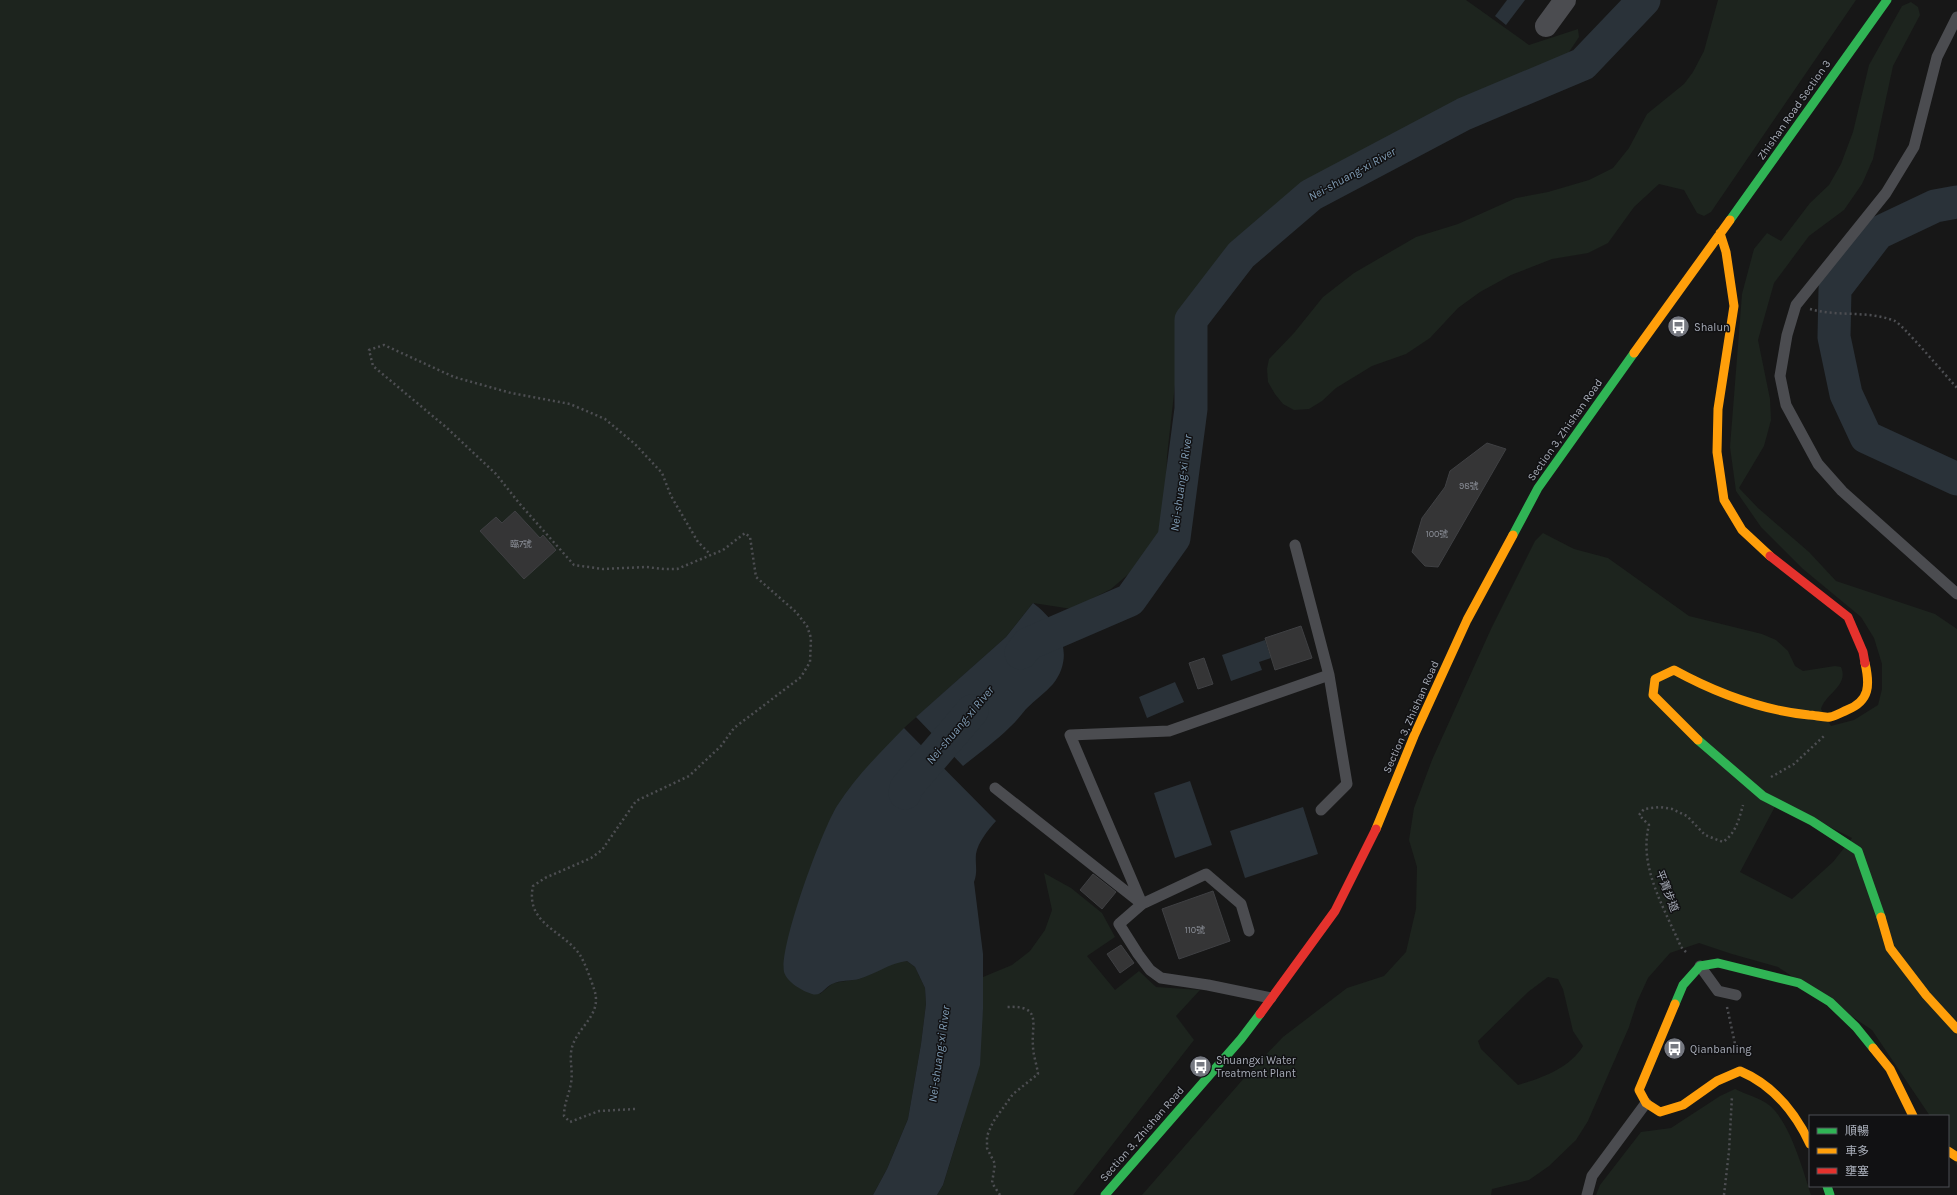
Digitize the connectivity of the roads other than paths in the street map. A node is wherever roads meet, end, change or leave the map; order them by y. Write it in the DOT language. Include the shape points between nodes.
graph roads {
  1 [pos="1565,0"];
  2 [pos="1887,0"];
  3 [pos="1957,17"];
  4 [pos="1546,26"];
  5 [pos="1720,233"];
  6 [pos="1295,545"];
  7 [pos="1957,594"];
  8 [pos="1329,675"];
  9 [pos="995,788"];
  10 [pos="1321,810"];
  11 [pos="1142,904"];
  12 [pos="1250,932"];
  13 [pos="1700,966"];
  14 [pos="1736,995"];
  15 [pos="1271,998"];
  16 [pos="1957,1029"];
  17 [pos="1646,1103"];
  18 [pos="1913,1115"];
  19 [pos="1809,1142"];
  20 [pos="1105,1195"];
  21 [pos="1587,1195"];
  1 -- 4 [label="street"];
  2 -- 5 [label="street, Zhishan Road Section 3"];
  3 -- 7 [label="lane" via="1937,57 1914,147 1886,193 1796,305 1780,376 1786,405 1818,464 1842,491"];
  5 -- 15 [label="street, Section 3, Zhishan Road" via="1538,488 1467,620 1414,736 1376,829 1335,911"];
  5 -- 16 [label="street" via="1726,252 1734,306 1718,409 1718,452 1724,500 1742,530 1776,561 1848,617 1863,652 1869,680 1865,697 1857,706 1830,717 1782,712 1739,700 1674,670 1655,680 1653,695 1705,747 1763,796 1812,821 1858,851 1876,899 1890,948 1926,995"];
  6 -- 8 [label="lane"];
  8 -- 10 [label="lane" via="1347,784"];
  8 -- 11 [label="lane" via="1169,730 1070,735"];
  9 -- 11 [label="lane"];
  11 -- 12 [label="lane" via="1206,874 1241,904"];
  11 -- 15 [label="lane" via="1119,924 1150,970 1161,978"];
  13 -- 14 [label="lane" via="1718,991"];
  13 -- 17 [label="street" via="1683,985 1639,1090"];
  13 -- 18 [label="street" via="1718,963 1799,983 1830,1002 1856,1027 1890,1069"];
  15 -- 20 [label="street, Section 3, Zhishan Road" via="1241,1039"];
  17 -- 19 [label="street" via="1660,1112 1683,1105 1717,1081 1740,1071 1761,1081 1773,1091 1803,1127"];
  17 -- 21 [label="lane" via="1592,1176"];
}
